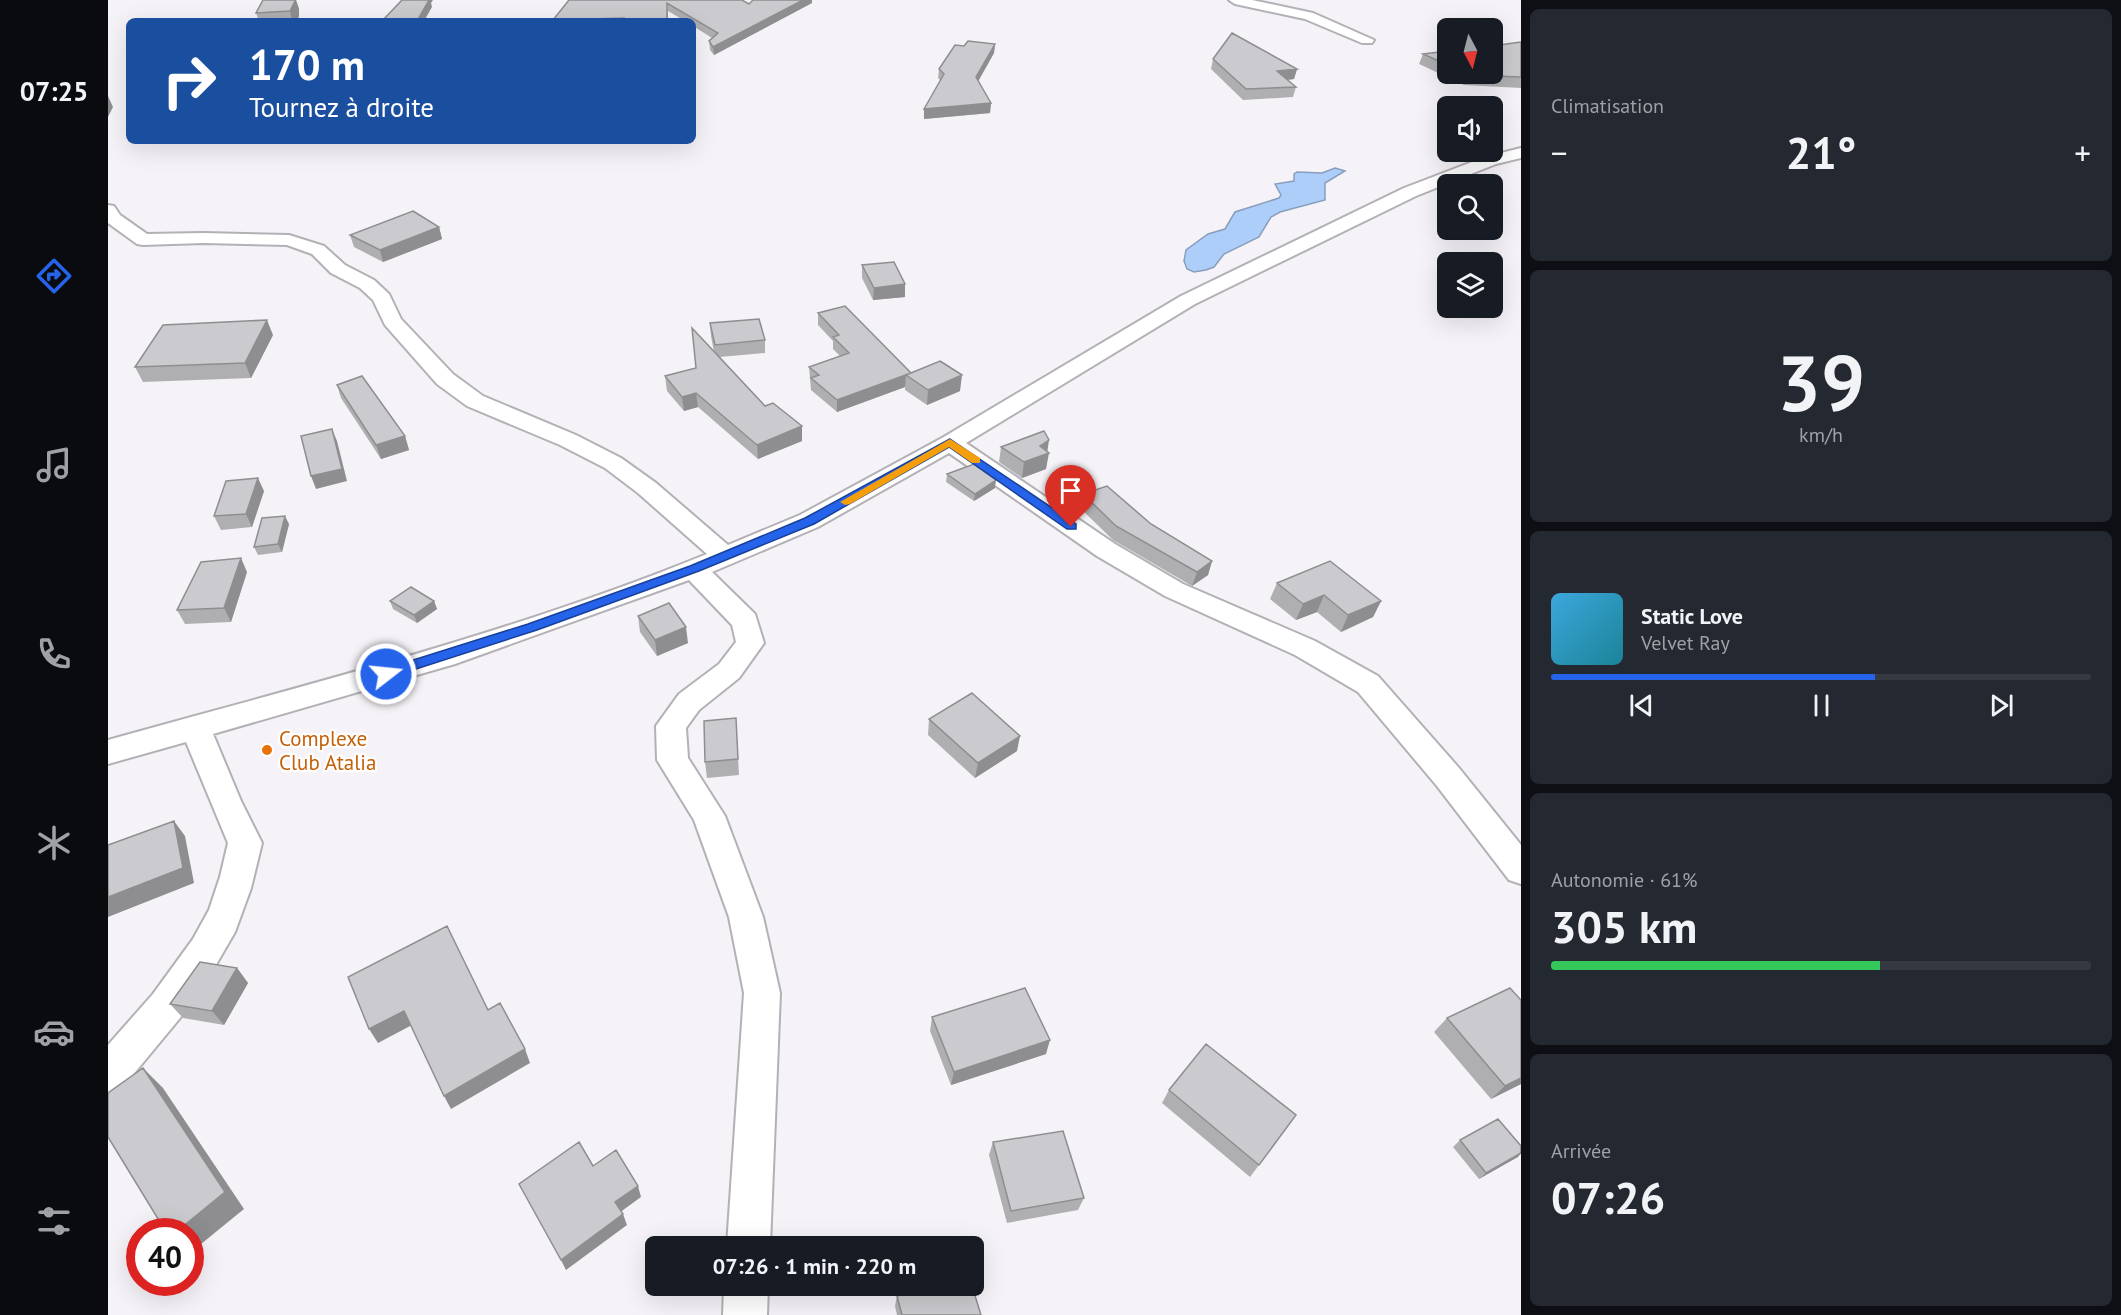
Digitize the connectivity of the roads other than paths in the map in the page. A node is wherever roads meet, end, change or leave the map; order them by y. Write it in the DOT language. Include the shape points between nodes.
graph roads {
  1 [pos="1235,0"];
  2 [pos="1367,40"];
  3 [pos="1521,153"];
  4 [pos="108,210"];
  5 [pos="950,443"];
  6 [pos="725,556"];
  7 [pos="694,568"];
  8 [pos="196,729"];
  9 [pos="108,752"];
  10 [pos="1521,870"];
  11 [pos="108,1074"];
  12 [pos="750,1236"];
  13 [pos="746,1296"];
  14 [pos="745,1315"];
  1 -- 2 [label="street" via="1309,16"];
  3 -- 5 [label="street" via="1491,160 1410,192 1188,300"];
  4 -- 6 [label="street" via="142,240 289,240 318,250 338,269 367,284 382,298 392,321 446,379 476,401 613,463"];
  5 -- 6 [label="street" via="809,521"];
  5 -- 10 [label="street" via="1106,550 1174,590 1305,648 1368,684"];
  6 -- 7 [label="street"];
  7 -- 8 [label="street" via="445,657"];
  7 -- 12 [label="street" via="745,621 750,643 729,671 689,702 671,726 673,760 709,816 746,916 762,993"];
  8 -- 9 [label="street"];
  8 -- 11 [label="street" via="230,816 245,843 232,894 218,930 175,998"];
  13 -- 14 [label="street"];
}
